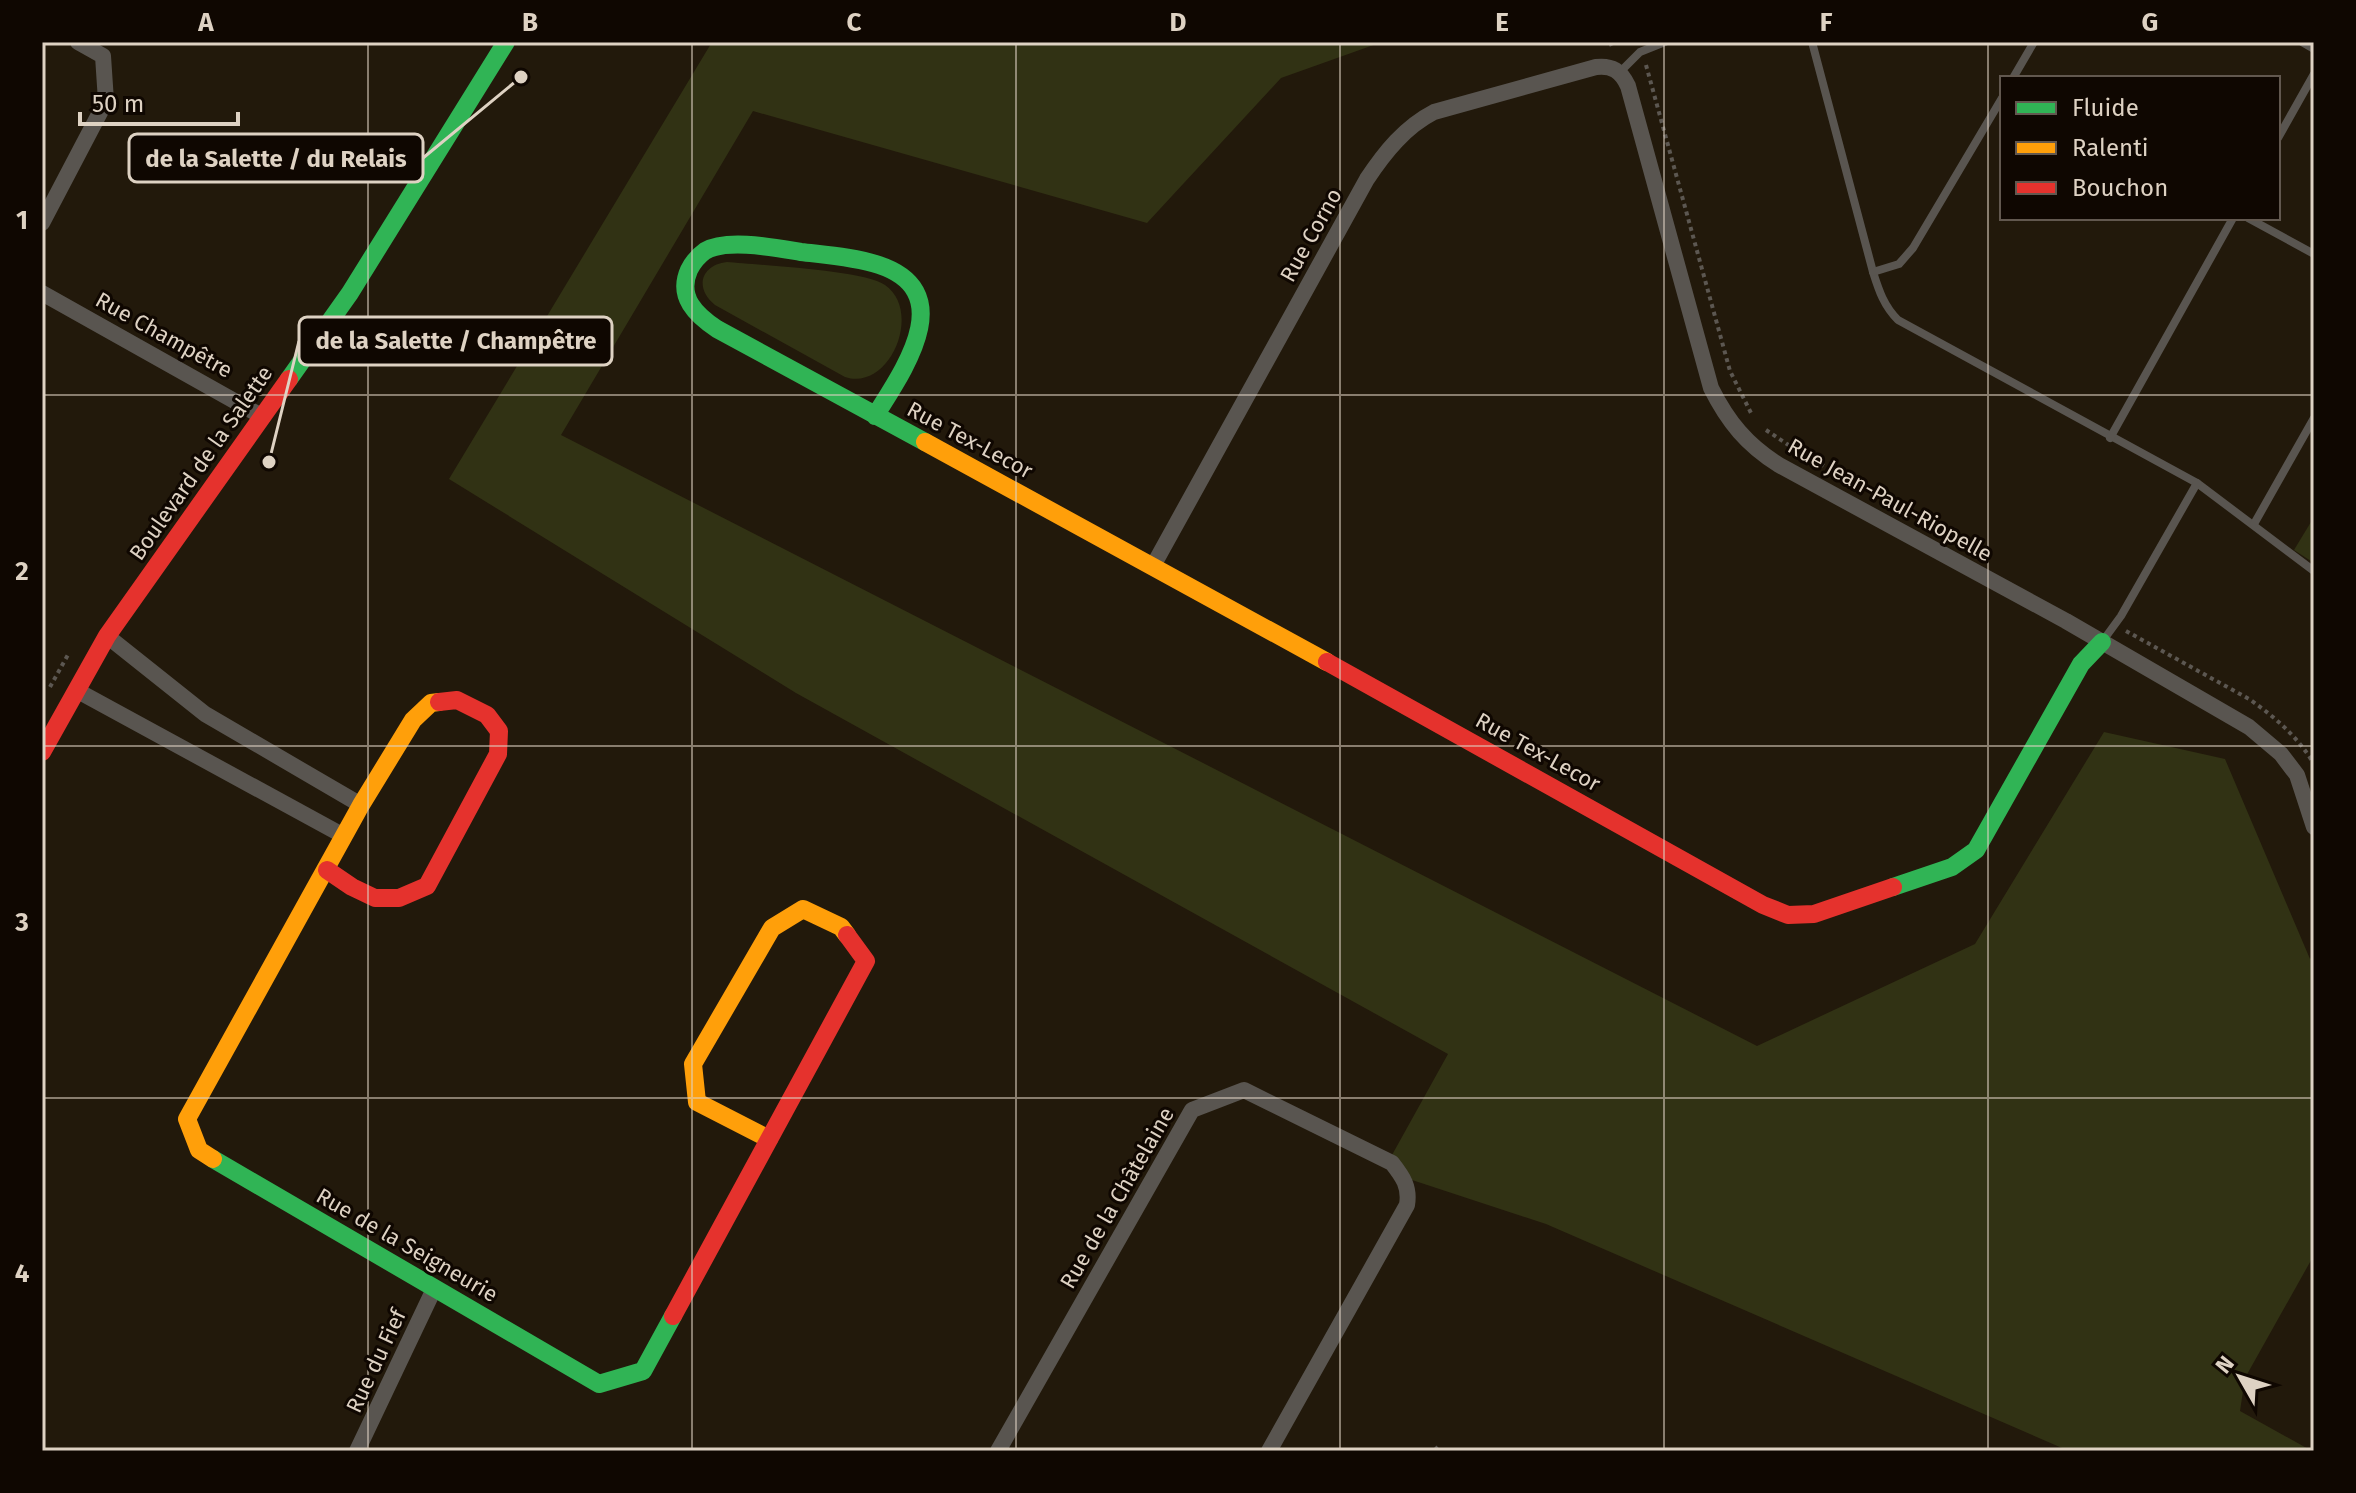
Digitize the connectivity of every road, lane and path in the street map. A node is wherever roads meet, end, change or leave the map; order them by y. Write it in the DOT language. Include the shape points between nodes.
graph roads {
  1 [pos="78,42"];
  2 [pos="505,42"];
  3 [pos="1665,42"];
  4 [pos="1812,42"];
  5 [pos="2034,42"];
  6 [pos="2302,42"];
  7 [pos="2314,49"];
  8 [pos="1640,52"];
  9 [pos="1620,72"];
  10 [pos="2314,74"];
  11 [pos="2014,76"];
  12 [pos="2000,101"];
  13 [pos="2280,134"];
  14 [pos="2232,220"];
  15 [pos="2252,220"];
  16 [pos="42,223"];
  17 [pos="2314,254"];
  18 [pos="1873,272"];
  19 [pos="42,293"];
  20 [pos="875,416"];
  21 [pos="263,417"];
  22 [pos="2314,418"];
  23 [pos="2110,438"];
  24 [pos="2197,483"];
  25 [pos="1868,490"];
  26 [pos="2254,524"];
  27 [pos="1153,566"];
  28 [pos="2314,571"];
  29 [pos="2115,625"];
  30 [pos="107,636"];
  31 [pos="2102,642"];
  32 [pos="76,690"];
  33 [pos="42,752"];
  34 [pos="2314,764"];
  35 [pos="361,805"];
  36 [pos="2314,827"];
  37 [pos="344,836"];
  38 [pos="327,870"];
  39 [pos="769,1139"];
  40 [pos="434,1289"];
  41 [pos="357,1451"];
  42 [pos="998,1451"];
  43 [pos="1269,1451"];
  1 -- 16 [label="street" via="103,56 106,101"];
  2 -- 21 [label="street, Boulevard de la Salette" via="350,293"];
  3 -- 8 [label="lane"];
  4 -- 18 [label="lane"];
  5 -- 11 [label="lane"];
  6 -- 7 [label="lane"];
  8 -- 9 [label="lane"];
  8 -- 25 [label="path" via="1730,371 1744,403 1783,442"];
  9 -- 27 [label="street, Rue Corno" via="1596,67 1434,112 1399,138 1367,179"];
  9 -- 31 [label="street, Rue Jean-Paul-Riopelle" via="1711,388 1735,429 1779,465"];
  10 -- 13 [label="lane"];
  12 -- 18 [label="lane" via="1913,248 1899,264"];
  14 -- 23 [label="lane"];
  15 -- 17 [label="lane"];
  18 -- 23 [label="lane" via="1882,300 1898,320"];
  19 -- 21 [label="street, Rue Champêtre"];
  20 -- 20 [label="street, Rue Tex-Lecor" via="700,317 688,302 685,283 702,253 742,245 868,262 908,283 919,298 921,326"];
  20 -- 27 [label="street, Rue Tex-Lecor"];
  21 -- 30 [label="street, Boulevard de la Salette"];
  22 -- 26 [label="lane"];
  23 -- 24 [label="lane"];
  24 -- 26 [label="lane"];
  24 -- 29 [label="lane"];
  26 -- 28 [label="lane"];
  27 -- 31 [label="street, Rue Tex-Lecor" via="1788,915 1838,906 1952,867 1976,850 2081,664"];
  29 -- 31 [label="lane"];
  29 -- 34 [label="path" via="2268,712"];
  30 -- 32 [label="street, Boulevard de la Salette"];
  30 -- 35 [label="street" via="205,714"];
  31 -- 36 [label="street, Rue Jean-Paul-Riopelle" via="2260,735 2297,775"];
  32 -- 33 [label="street, Boulevard de la Salette"];
  32 -- 37 [label="street"];
  35 -- 37 [label="street, Rue de la Seigneurie"];
  35 -- 38 [label="street, Rue de la Seigneurie" via="413,720 431,703 457,700 487,715 499,731 498,754 427,886 408,899 363,896"];
  37 -- 38 [label="street, Rue de la Seigneurie"];
  38 -- 40 [label="street, Rue de la Seigneurie" via="187,1119 199,1150"];
  39 -- 39 [label="street, Rue de la Seigneurie" via="866,961 841,927 803,909 772,928 693,1064 697,1102"];
  39 -- 40 [label="street, Rue de la Seigneurie" via="643,1371 599,1384"];
  40 -- 41 [label="street, Rue du Fief"];
  42 -- 43 [label="street, Rue de la Châtelaine" via="1192,1110 1244,1090 1392,1163 1409,1194"];
}
